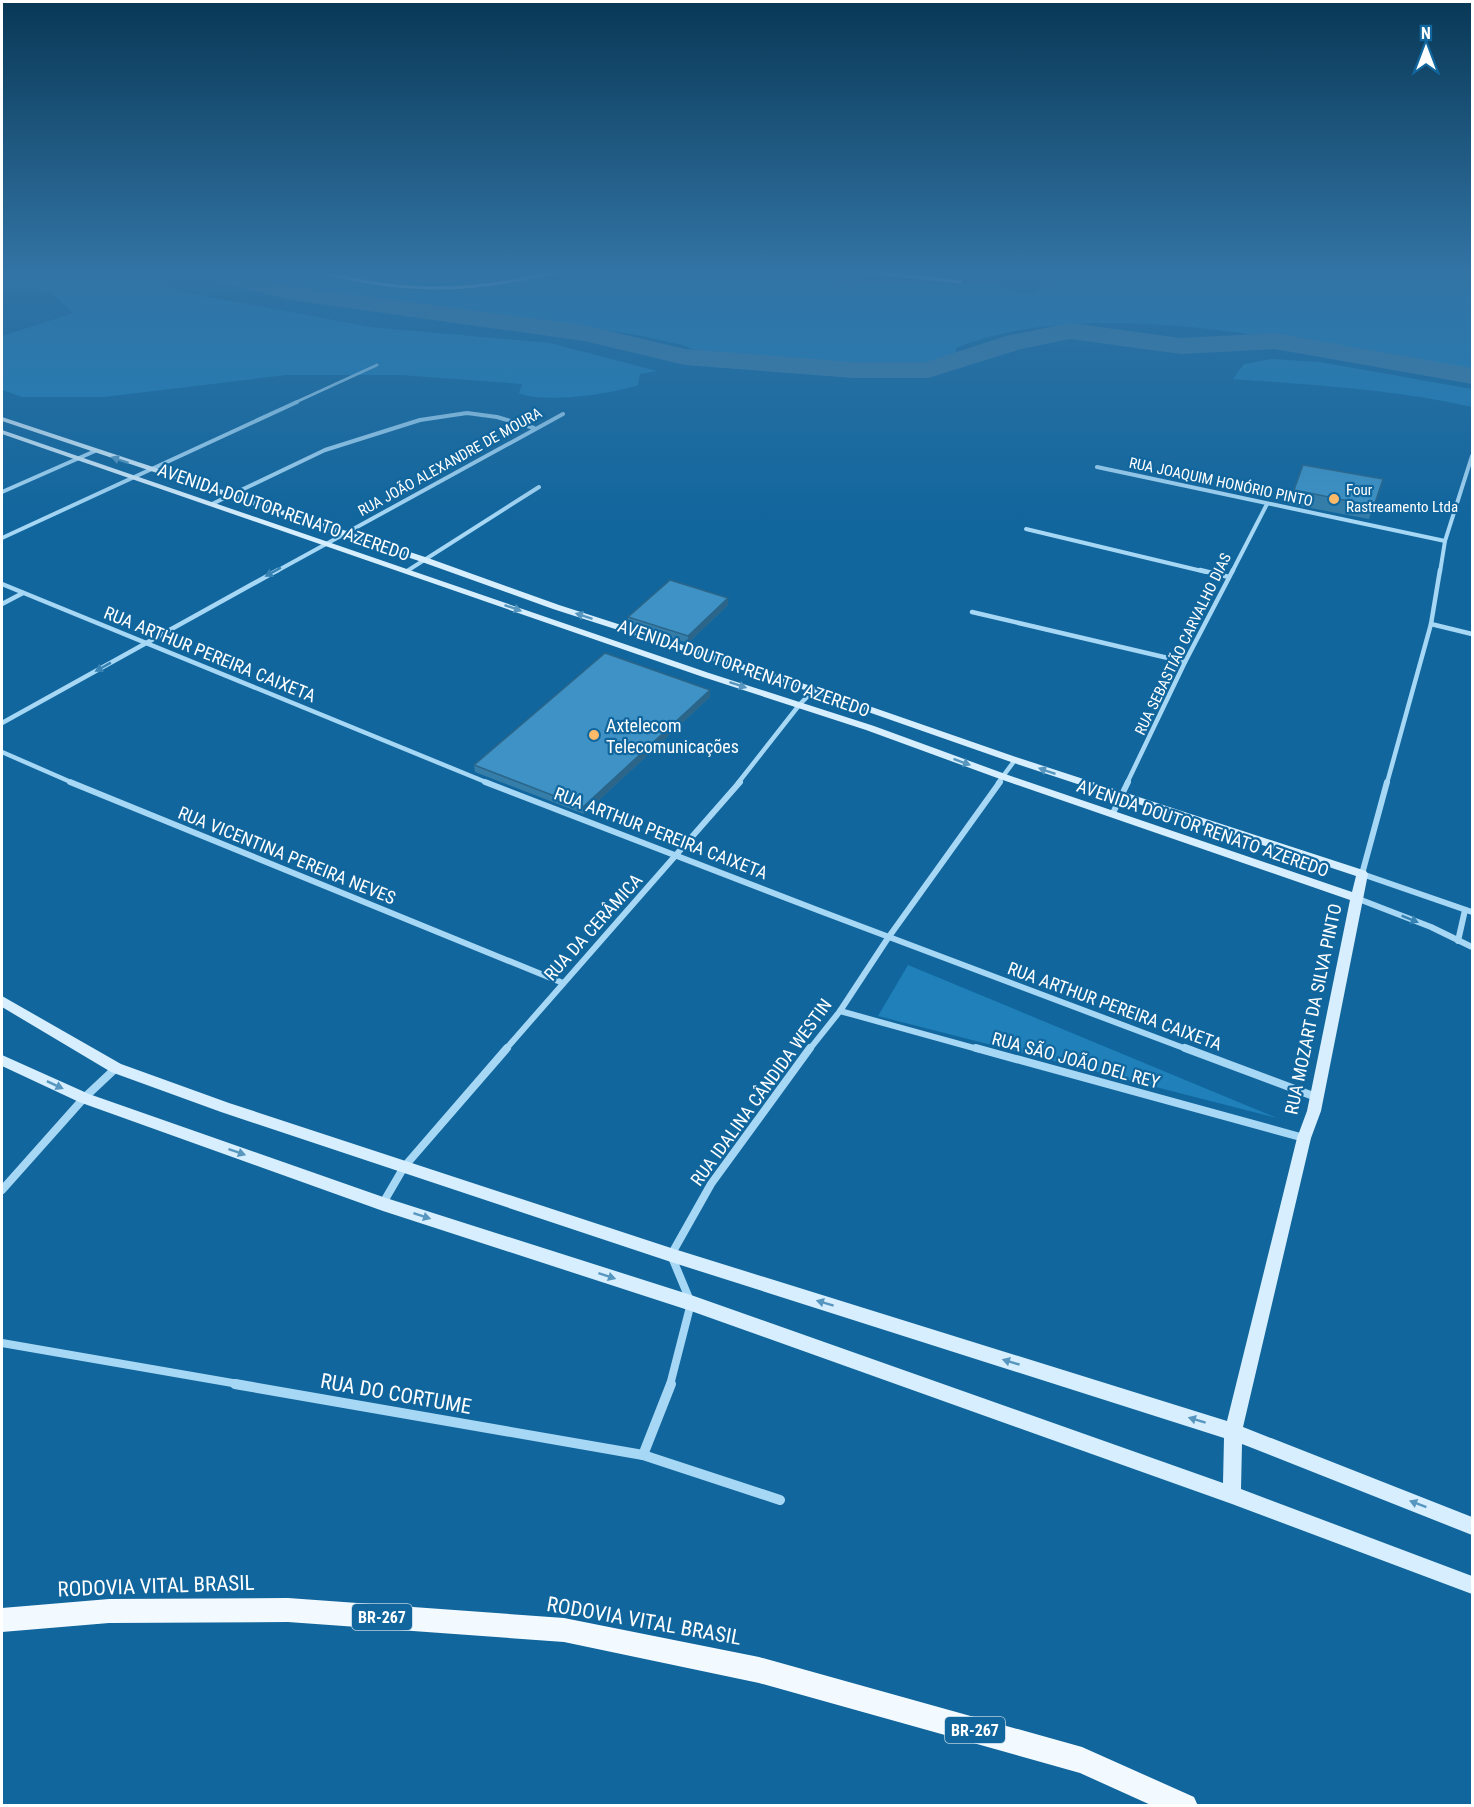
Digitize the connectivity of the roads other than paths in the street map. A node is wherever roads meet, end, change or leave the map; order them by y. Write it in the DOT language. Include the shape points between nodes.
graph roads {
  1 [pos="377,365"];
  2 [pos="563,414"];
  3 [pos="2,419"];
  4 [pos="534,428"];
  5 [pos="2,432"];
  6 [pos="50,435"];
  7 [pos="31,442"];
  8 [pos="95,451"];
  9 [pos="1473,456"];
  10 [pos="76,459"];
  11 [pos="1097,467"];
  12 [pos="150,470"];
  13 [pos="132,478"];
  14 [pos="539,487"];
  15 [pos="2,492"];
  16 [pos="232,495"];
  17 [pos="212,504"];
  18 [pos="1267,504"];
  19 [pos="291,515"];
  20 [pos="270,525"];
  21 [pos="1026,529"];
  22 [pos="345,533"];
  23 [pos="2,538"];
  24 [pos="1445,541"];
  25 [pos="324,544"];
  26 [pos="397,551"];
  27 [pos="425,560"];
  28 [pos="379,562"];
  29 [pos="407,571"];
  30 [pos="463,574"];
  31 [pos="1229,577"];
  32 [pos="2,584"];
  33 [pos="446,585"];
  34 [pos="507,589"];
  35 [pos="23,593"];
  36 [pos="490,600"];
  37 [pos="2,604"];
  38 [pos="556,607"];
  39 [pos="972,612"];
  40 [pos="541,618"];
  41 [pos="1431,624"];
  42 [pos="619,627"];
  43 [pos="1473,634"];
  44 [pos="604,639"];
  45 [pos="145,644"];
  46 [pos="721,660"];
  47 [pos="1185,662"];
  48 [pos="706,675"];
  49 [pos="814,690"];
  50 [pos="800,704"];
  51 [pos="880,714"];
  52 [pos="2,723"];
  53 [pos="870,728"];
  54 [pos="945,735"];
  55 [pos="934,752"];
  56 [pos="2,753"];
  57 [pos="1016,760"];
  58 [pos="1004,777"];
  59 [pos="1122,796"];
  60 [pos="1113,813"];
  61 [pos="677,856"];
  62 [pos="1362,874"];
  63 [pos="1356,897"];
  64 [pos="1469,911"];
  65 [pos="888,938"];
  66 [pos="1458,941"];
  67 [pos="1473,946"];
  68 [pos="563,982"];
  69 [pos="2,1001"];
  70 [pos="840,1011"];
  71 [pos="2,1060"];
  72 [pos="116,1068"];
  73 [pos="1316,1097"];
  74 [pos="84,1098"];
  75 [pos="1304,1138"];
  76 [pos="404,1167"];
  77 [pos="2,1190"];
  78 [pos="383,1204"];
  79 [pos="671,1255"];
  80 [pos="691,1303"];
  81 [pos="2,1343"];
  82 [pos="1233,1432"];
  83 [pos="643,1455"];
  84 [pos="1232,1495"];
  85 [pos="780,1500"];
  86 [pos="1473,1526"];
  87 [pos="1473,1585"];
  88 [pos="2,1620"];
  89 [pos="1185,1806"];
  1 -- 12 [label="street"];
  2 -- 4 [label="street, RUA JOÃO ALEXANDRE DE MOURA"];
  3 -- 6 [label="street, AVENIDA DOUTOR RENATO AZEREDO"];
  4 -- 16 [label="street" via="474,414 420,420 325,450"];
  4 -- 22 [label="street, RUA JOÃO ALEXANDRE DE MOURA"];
  5 -- 7 [label="street, AVENIDA DOUTOR RENATO AZEREDO"];
  6 -- 7 [label="street"];
  6 -- 8 [label="street, AVENIDA DOUTOR RENATO AZEREDO"];
  7 -- 10 [label="street, AVENIDA DOUTOR RENATO AZEREDO"];
  8 -- 10 [label="street"];
  12 -- 8 [label="street, AVENIDA DOUTOR RENATO AZEREDO, one-way"];
  9 -- 24 [label="street, RUA MOZART DA SILVA PINTO"];
  10 -- 13 [label="street, AVENIDA DOUTOR RENATO AZEREDO"];
  10 -- 15 [label="street"];
  11 -- 18 [label="street, RUA JOAQUIM HONÓRIO PINTO"];
  12 -- 13 [label="street"];
  12 -- 16 [label="street, AVENIDA DOUTOR RENATO AZEREDO"];
  13 -- 17 [label="street, AVENIDA DOUTOR RENATO AZEREDO"];
  13 -- 23 [label="street"];
  14 -- 27 [label="street"];
  16 -- 17 [label="street"];
  16 -- 19 [label="street, AVENIDA DOUTOR RENATO AZEREDO"];
  17 -- 20 [label="street, AVENIDA DOUTOR RENATO AZEREDO"];
  18 -- 24 [label="street, RUA JOAQUIM HONÓRIO PINTO"];
  18 -- 31 [label="street, RUA SEBASTIÃO CARVALHO DIAS"];
  19 -- 20 [label="street"];
  19 -- 22 [label="street, AVENIDA DOUTOR RENATO AZEREDO"];
  20 -- 25 [label="street, AVENIDA DOUTOR RENATO AZEREDO"];
  21 -- 31 [label="street"];
  22 -- 25 [label="street, RUA JOÃO ALEXANDRE DE MOURA"];
  22 -- 26 [label="street, AVENIDA DOUTOR RENATO AZEREDO"];
  24 -- 41 [label="street, RUA MOZART DA SILVA PINTO"];
  25 -- 28 [label="street, AVENIDA DOUTOR RENATO AZEREDO"];
  25 -- 45 [label="street, RUA JOÃO ALEXANDRE DE MOURA, one-way"];
  26 -- 27 [label="street, AVENIDA DOUTOR RENATO AZEREDO"];
  26 -- 28 [label="street"];
  27 -- 29 [label="street"];
  27 -- 30 [label="street, AVENIDA DOUTOR RENATO AZEREDO"];
  28 -- 29 [label="street, AVENIDA DOUTOR RENATO AZEREDO"];
  29 -- 33 [label="street, AVENIDA DOUTOR RENATO AZEREDO"];
  30 -- 33 [label="street"];
  30 -- 34 [label="street, AVENIDA DOUTOR RENATO AZEREDO"];
  31 -- 47 [label="street, RUA SEBASTIÃO CARVALHO DIAS"];
  32 -- 35 [label="street, RUA ARTHUR PEREIRA CAIXETA"];
  33 -- 36 [label="street, AVENIDA DOUTOR RENATO AZEREDO"];
  34 -- 36 [label="street"];
  34 -- 38 [label="street, AVENIDA DOUTOR RENATO AZEREDO"];
  35 -- 37 [label="street"];
  35 -- 45 [label="street, RUA ARTHUR PEREIRA CAIXETA"];
  36 -- 40 [label="street, AVENIDA DOUTOR RENATO AZEREDO, one-way"];
  38 -- 40 [label="street"];
  42 -- 38 [label="street, AVENIDA DOUTOR RENATO AZEREDO, one-way"];
  39 -- 47 [label="street"];
  40 -- 44 [label="street, AVENIDA DOUTOR RENATO AZEREDO"];
  41 -- 43 [label="street"];
  41 -- 62 [label="street, RUA MOZART DA SILVA PINTO"];
  42 -- 44 [label="street"];
  42 -- 46 [label="street, AVENIDA DOUTOR RENATO AZEREDO"];
  44 -- 48 [label="street, AVENIDA DOUTOR RENATO AZEREDO"];
  45 -- 52 [label="street, RUA JOÃO ALEXANDRE DE MOURA, one-way"];
  45 -- 61 [label="street, RUA ARTHUR PEREIRA CAIXETA"];
  46 -- 48 [label="street"];
  46 -- 49 [label="street, AVENIDA DOUTOR RENATO AZEREDO"];
  47 -- 59 [label="street, RUA SEBASTIÃO CARVALHO DIAS"];
  48 -- 50 [label="street, AVENIDA DOUTOR RENATO AZEREDO, one-way"];
  49 -- 50 [label="street, RUA DA CERÂMICA"];
  49 -- 51 [label="street, AVENIDA DOUTOR RENATO AZEREDO"];
  50 -- 53 [label="street, AVENIDA DOUTOR RENATO AZEREDO"];
  50 -- 61 [label="street, RUA DA CERÂMICA"];
  51 -- 53 [label="street"];
  51 -- 54 [label="street, AVENIDA DOUTOR RENATO AZEREDO"];
  53 -- 55 [label="street, AVENIDA DOUTOR RENATO AZEREDO"];
  54 -- 55 [label="street"];
  54 -- 57 [label="street, AVENIDA DOUTOR RENATO AZEREDO"];
  55 -- 58 [label="street, AVENIDA DOUTOR RENATO AZEREDO, one-way"];
  56 -- 68 [label="street, RUA VICENTINA PEREIRA NEVES"];
  57 -- 58 [label="street, RUA IDALINA CÂNDIDA WESTIN"];
  59 -- 57 [label="street, AVENIDA DOUTOR RENATO AZEREDO, one-way"];
  58 -- 60 [label="street, AVENIDA DOUTOR RENATO AZEREDO"];
  58 -- 65 [label="street, RUA IDALINA CÂNDIDA WESTIN"];
  59 -- 60 [label="street, RUA SEBASTIÃO CARVALHO DIAS"];
  59 -- 62 [label="street, AVENIDA DOUTOR RENATO AZEREDO"];
  60 -- 63 [label="street, AVENIDA DOUTOR RENATO AZEREDO"];
  61 -- 65 [label="street, RUA ARTHUR PEREIRA CAIXETA"];
  61 -- 68 [label="street, RUA DA CERÂMICA"];
  62 -- 63 [label="street, RUA MOZART DA SILVA PINTO"];
  62 -- 64 [label="street, AVENIDA DOUTOR RENATO AZEREDO"];
  63 -- 66 [label="street, AVENIDA DOUTOR RENATO AZEREDO, one-way"];
  63 -- 73 [label="street, RUA MOZART DA SILVA PINTO"];
  64 -- 66 [label="street"];
  65 -- 70 [label="street, RUA IDALINA CÂNDIDA WESTIN"];
  65 -- 73 [label="street, RUA ARTHUR PEREIRA CAIXETA"];
  66 -- 67 [label="street, AVENIDA DOUTOR RENATO AZEREDO"];
  68 -- 76 [label="street, RUA DA CERÂMICA"];
  69 -- 72 [label="street"];
  70 -- 75 [label="street, RUA SÃO JOÃO DEL REY"];
  70 -- 79 [label="street, RUA IDALINA CÂNDIDA WESTIN" via="790,1073 711,1184"];
  71 -- 74 [label="street, one-way"];
  72 -- 74 [label="street"];
  72 -- 76 [label="street"];
  73 -- 75 [label="street, RUA MOZART DA SILVA PINTO"];
  74 -- 77 [label="street"];
  74 -- 78 [label="street, one-way"];
  75 -- 82 [label="street, RUA MOZART DA SILVA PINTO"];
  76 -- 78 [label="street, RUA DA CERÂMICA"];
  76 -- 79 [label="street"];
  78 -- 80 [label="street, one-way"];
  79 -- 80 [label="street"];
  82 -- 79 [label="street, one-way"];
  80 -- 83 [label="street" via="672,1380"];
  80 -- 84 [label="street"];
  81 -- 83 [label="street, RUA DO CORTUME"];
  82 -- 84 [label="street, RUA MOZART DA SILVA PINTO"];
  86 -- 82 [label="street, one-way"];
  83 -- 85 [label="street, RUA DO CORTUME"];
  84 -- 87 [label="street"];
  88 -- 89 [label="main road, RODOVIA VITAL BRASIL / BR-267" via="109,1611 288,1610 564,1630 759,1670 1082,1760"];
}
